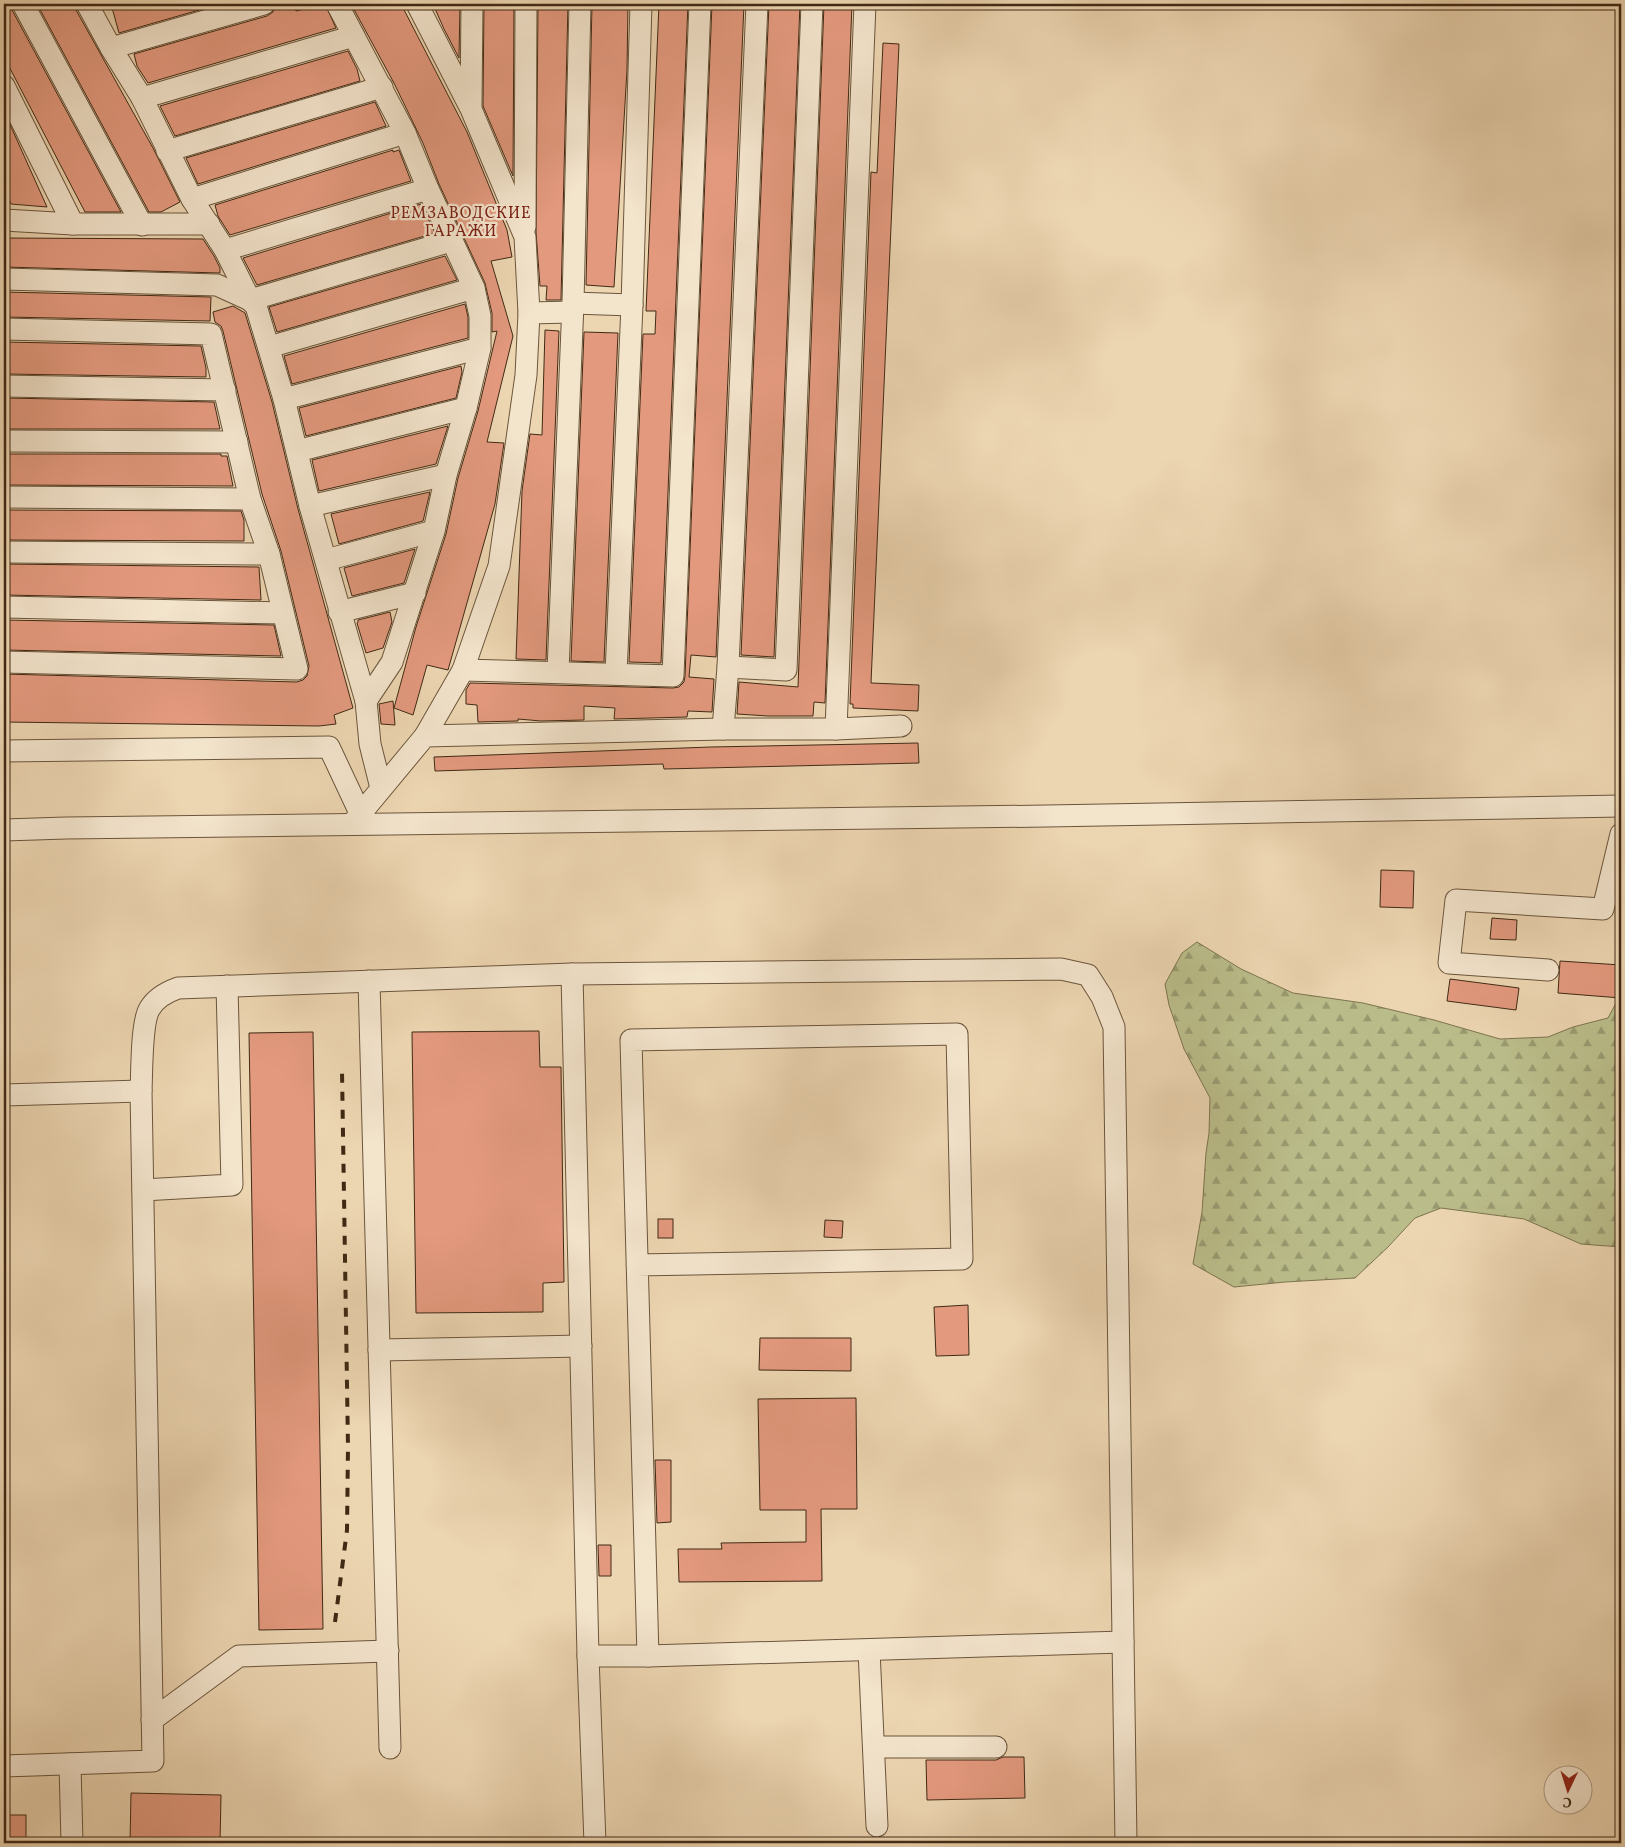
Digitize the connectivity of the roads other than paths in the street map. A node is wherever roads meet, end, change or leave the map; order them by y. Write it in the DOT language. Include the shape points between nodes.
graph roads {
  1 [pos="23,4"];
  2 [pos="87,4"];
  3 [pos="264,4"];
  4 [pos="337,4"];
  5 [pos="417,4"];
  6 [pos="472,4"];
  7 [pos="526,4"];
  8 [pos="580,4"];
  9 [pos="642,4"];
  10 [pos="700,4"];
  11 [pos="757,4"];
  12 [pos="812,4"];
  13 [pos="865,4"];
  14 [pos="354,36"];
  15 [pos="111,48"];
  16 [pos="4,86"];
  17 [pos="382,87"];
  18 [pos="142,98"];
  19 [pos="471,108"];
  20 [pos="406,133"];
  21 [pos="167,151"];
  22 [pos="428,189"];
  23 [pos="192,199"];
  24 [pos="5,218"];
  25 [pos="72,224"];
  26 [pos="209,224"];
  27 [pos="142,225"];
  28 [pos="525,237"];
  29 [pos="452,241"];
  30 [pos="225,250"];
  31 [pos="4,279"];
  32 [pos="474,288"];
  33 [pos="250,300"];
  34 [pos="632,306"];
  35 [pos="572,307"];
  36 [pos="529,313"];
  37 [pos="4,328"];
  38 [pos="269,347"];
  39 [pos="480,348"];
  40 [pos="4,386"];
  41 [pos="225,390"];
  42 [pos="284,399"];
  43 [pos="466,408"];
  44 [pos="4,441"];
  45 [pos="237,442"];
  46 [pos="297,451"];
  47 [pos="446,475"];
  48 [pos="4,497"];
  49 [pos="250,499"];
  50 [pos="310,506"];
  51 [pos="434,531"];
  52 [pos="4,552"];
  53 [pos="268,554"];
  54 [pos="326,560"];
  55 [pos="415,593"];
  56 [pos="4,607"];
  57 [pos="339,612"];
  58 [pos="283,613"];
  59 [pos="4,662"];
  60 [pos="728,667"];
  61 [pos="463,670"];
  62 [pos="558,671"];
  63 [pos="616,674"];
  64 [pos="366,701"];
  65 [pos="901,726"];
  66 [pos="836,728"];
  67 [pos="723,729"];
  68 [pos="425,736"];
  69 [pos="4,750"];
  70 [pos="381,788"];
  71 [pos="1621,806"];
  72 [pos="356,818"];
  73 [pos="4,830"];
  74 [pos="1621,834"];
  75 [pos="1548,970"];
  76 [pos="572,974"];
  77 [pos="369,981"];
  78 [pos="228,986"];
  79 [pos="141,1090"];
  80 [pos="4,1095"];
  81 [pos="143,1190"];
  82 [pos="637,1265"];
  83 [pos="581,1346"];
  84 [pos="379,1350"];
  85 [pos="1122,1642"];
  86 [pos="869,1650"];
  87 [pos="388,1651"];
  88 [pos="588,1656"];
  89 [pos="648,1656"];
  90 [pos="152,1720"];
  91 [pos="874,1747"];
  92 [pos="996,1747"];
  93 [pos="390,1748"];
  94 [pos="70,1764"];
  95 [pos="4,1766"];
  96 [pos="877,1826"];
  97 [pos="72,1843"];
  98 [pos="595,1843"];
  99 [pos="1126,1843"];
  1 -- 27 [label="street"];
  2 -- 15 [label="street"];
  3 -- 15 [label="street"];
  4 -- 14 [label="street"];
  5 -- 19 [label="street"];
  6 -- 19 [label="street"];
  7 -- 28 [label="street"];
  8 -- 35 [label="street"];
  9 -- 34 [label="street"];
  10 -- 63 [label="street" via="673,676"];
  11 -- 60 [label="street"];
  12 -- 60 [label="street" via="786,670"];
  13 -- 66 [label="street"];
  14 -- 17 [label="street"];
  14 -- 18 [label="street"];
  15 -- 18 [label="street"];
  16 -- 25 [label="street"];
  17 -- 20 [label="street"];
  17 -- 21 [label="street"];
  18 -- 21 [label="street"];
  19 -- 28 [label="street"];
  20 -- 22 [label="street"];
  20 -- 23 [label="street"];
  21 -- 23 [label="street"];
  22 -- 29 [label="street"];
  22 -- 30 [label="street"];
  23 -- 26 [label="street"];
  24 -- 25 [label="street"];
  25 -- 27 [label="street"];
  26 -- 27 [label="street"];
  26 -- 30 [label="street"];
  28 -- 36 [label="street"];
  29 -- 32 [label="street"];
  29 -- 33 [label="street"];
  30 -- 33 [label="street"];
  31 -- 33 [label="street" via="217,285"];
  32 -- 38 [label="street"];
  32 -- 39 [label="street" via="480,316"];
  33 -- 38 [label="street" via="256,306"];
  34 -- 35 [label="street"];
  34 -- 63 [label="street"];
  35 -- 36 [label="street"];
  35 -- 62 [label="street"];
  36 -- 61 [label="street" via="526,375 499,566"];
  37 -- 41 [label="street" via="211,334"];
  38 -- 42 [label="street"];
  39 -- 42 [label="street"];
  39 -- 43 [label="street"];
  40 -- 41 [label="street"];
  41 -- 45 [label="street"];
  42 -- 46 [label="street"];
  43 -- 46 [label="street"];
  43 -- 47 [label="street"];
  44 -- 45 [label="street"];
  45 -- 49 [label="street"];
  46 -- 50 [label="street"];
  47 -- 50 [label="street"];
  47 -- 51 [label="street"];
  48 -- 49 [label="street"];
  49 -- 53 [label="street"];
  50 -- 54 [label="street"];
  51 -- 54 [label="street"];
  51 -- 55 [label="street"];
  52 -- 53 [label="street"];
  53 -- 58 [label="street"];
  54 -- 57 [label="street"];
  55 -- 57 [label="street"];
  55 -- 64 [label="street" via="392,662"];
  56 -- 58 [label="street"];
  57 -- 64 [label="street"];
  58 -- 59 [label="street" via="297,669"];
  60 -- 67 [label="street"];
  61 -- 62 [label="street"];
  61 -- 68 [label="street"];
  62 -- 63 [label="street"];
  64 -- 70 [label="street" via="370,744"];
  65 -- 66 [label="street"];
  66 -- 67 [label="street"];
  67 -- 68 [label="street"];
  68 -- 70 [label="street"];
  69 -- 72 [label="street" via="329,747"];
  70 -- 72 [label="street"];
  71 -- 72 [label="street" via="1057,816"];
  72 -- 73 [label="street"];
  74 -- 75 [label="street" via="1603,909 1456,900 1449,963"];
  76 -- 77 [label="street"];
  76 -- 83 [label="street"];
  76 -- 85 [label="street" via="1061,969 1088,976 1102,997 1114,1027"];
  77 -- 78 [label="street"];
  77 -- 84 [label="street"];
  78 -- 79 [label="street" via="178,988 164,993 149,1009 143,1041"];
  78 -- 81 [label="street" via="232,1185"];
  79 -- 80 [label="street"];
  79 -- 81 [label="street"];
  81 -- 90 [label="street"];
  82 -- 82 [label="street" via="631,1040 957,1034 962,1259"];
  82 -- 89 [label="street"];
  83 -- 84 [label="street"];
  83 -- 88 [label="street"];
  84 -- 87 [label="street"];
  85 -- 86 [label="street"];
  85 -- 99 [label="street"];
  86 -- 89 [label="street"];
  86 -- 91 [label="street"];
  87 -- 90 [label="street" via="239,1656"];
  87 -- 93 [label="street"];
  88 -- 89 [label="street"];
  88 -- 98 [label="street"];
  90 -- 94 [label="street" via="153,1761"];
  91 -- 92 [label="street"];
  91 -- 96 [label="street"];
  94 -- 95 [label="street"];
  94 -- 97 [label="street"];
}
